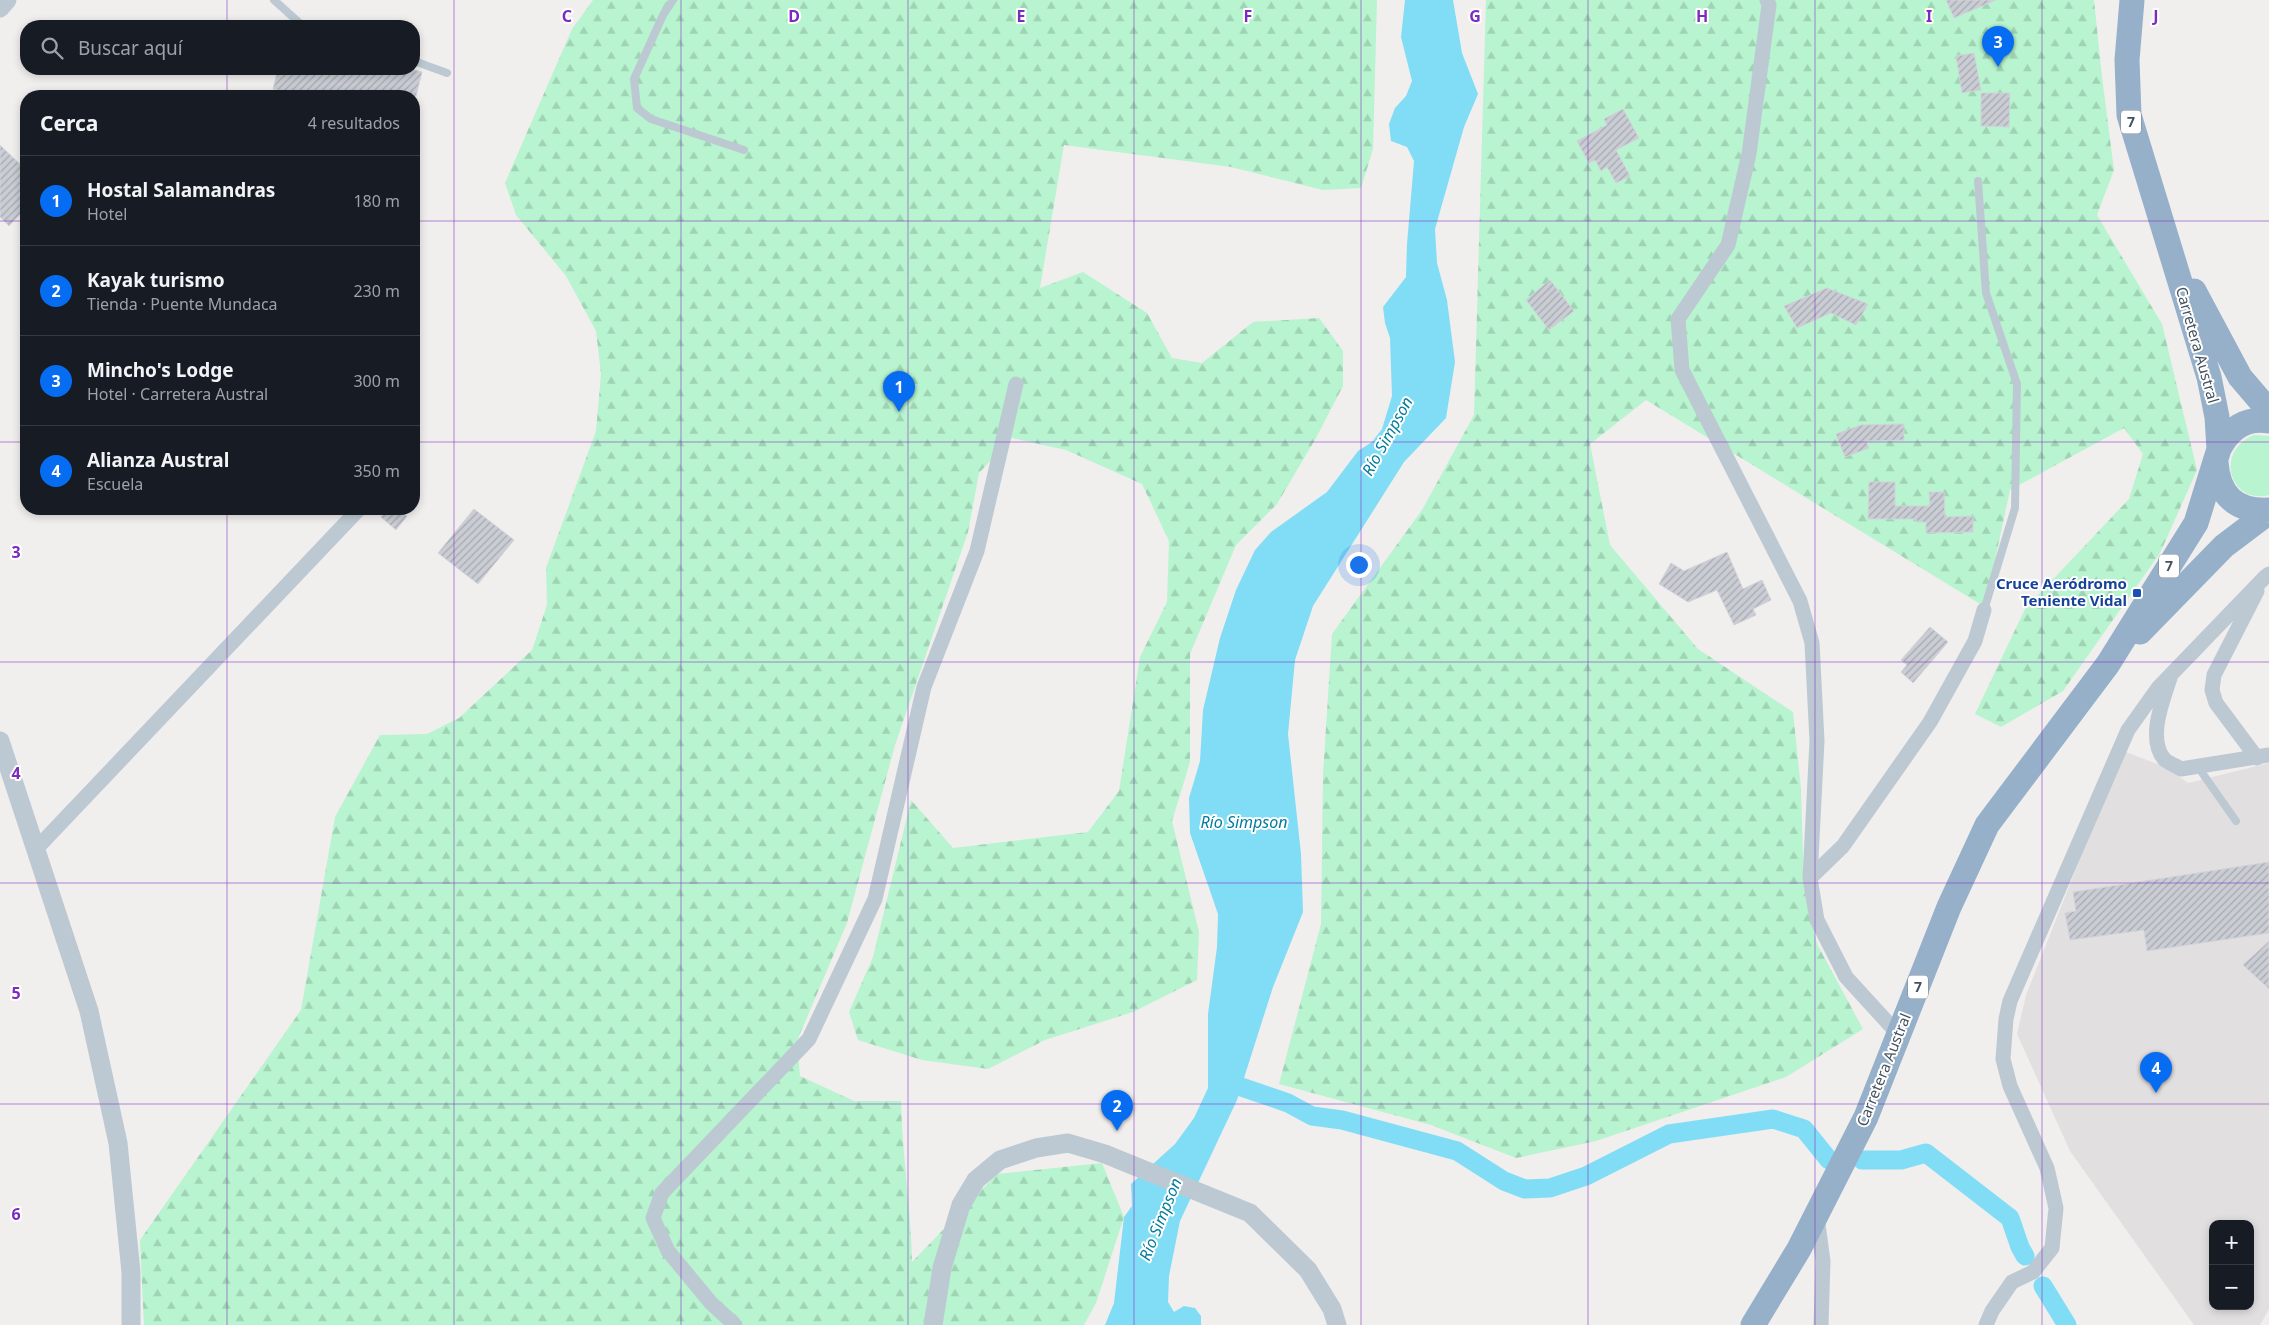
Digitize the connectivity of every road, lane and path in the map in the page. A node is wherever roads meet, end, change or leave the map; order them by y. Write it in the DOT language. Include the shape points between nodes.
graph roads {
  1 [pos="7,0"];
  2 [pos="274,0"];
  3 [pos="673,0"];
  4 [pos="1767,0"];
  5 [pos="2132,0"];
  6 [pos="0,8"];
  7 [pos="296,20"];
  8 [pos="420,63"];
  9 [pos="447,73"];
  10 [pos="744,150"];
  11 [pos="1978,181"];
  12 [pos="2166,239"];
  13 [pos="1016,384"];
  14 [pos="2269,411"];
  15 [pos="2269,421"];
  16 [pos="2217,456"];
  17 [pos="2269,511"];
  18 [pos="353,515"];
  19 [pos="2267,575"];
  20 [pos="1984,610"];
  21 [pos="2108,664"];
  22 [pos="2171,674"];
  23 [pos="0,741"];
  24 [pos="2265,757"];
  25 [pos="2198,767"];
  26 [pos="2236,821"];
  27 [pos="36,850"];
  28 [pos="1810,878"];
  29 [pos="1899,1035"];
  30 [pos="1817,1213"];
  31 [pos="131,1325"];
  32 [pos="735,1325"];
  33 [pos="933,1325"];
  34 [pos="1336,1325"];
  35 [pos="1753,1325"];
  36 [pos="1821,1325"];
  37 [pos="1986,1325"];
  1 -- 6 [label="street"];
  2 -- 7 [label="lane"];
  3 -- 10 [label="lane" via="663,14 634,80 637,108 651,119"];
  4 -- 28 [label="street" via="1749,154 1728,245 1678,319 1682,370 1800,601 1812,643 1817,741"];
  5 -- 12 [label="highway, Carretera Austral / 7" via="2127,60 2129,115"];
  8 -- 9 [label="lane"];
  11 -- 20 [label="lane" via="1986,293 2017,384 2015,508"];
  12 -- 14 [label="highway, Carretera Austral / 7" via="2240,377"];
  12 -- 16 [label="highway, Carretera Austral / 7" via="2209,377 2217,417"];
  13 -- 32 [label="street" via="977,551 924,687 875,899 809,1039 662,1193 653,1218 668,1251 711,1304"];
  15 -- 16 [label="highway" via="2251,421 2241,425 2224,439"];
  16 -- 17 [label="highway" via="2217,476 2231,500 2256,511"];
  16 -- 21 [label="highway, Carretera Austral / 7" via="2196,522"];
  17 -- 21 [label="highway, Carretera Austral / 7" via="2224,546"];
  18 -- 27 [label="street"];
  19 -- 22 [label="street"];
  19 -- 24 [label="street" via="2214,675 2212,690 2216,703"];
  20 -- 28 [label="street" via="1975,640 1930,722 1843,846"];
  21 -- 29 [label="highway, Carretera Austral / 7" via="1987,825 1949,907"];
  22 -- 25 [label="street" via="2156,737 2164,759 2182,769"];
  22 -- 37 [label="street" via="2128,730 2010,1001 2003,1059 2010,1086 2047,1168 2056,1208 2052,1248 2034,1272 2012,1282"];
  23 -- 27 [label="street"];
  24 -- 25 [label="street"];
  25 -- 26 [label="lane"];
  27 -- 31 [label="street" via="89,1011 118,1143 131,1272"];
  28 -- 29 [label="street" via="1817,920 1846,976"];
  29 -- 30 [label="highway, Carretera Austral / 7" via="1866,1117"];
  30 -- 35 [label="highway, Carretera Austral / 7"];
  30 -- 36 [label="street" via="1823,1261"];
  33 -- 34 [label="street" via="950,1241 961,1205 976,1180 1000,1160 1036,1148 1068,1143 1105,1154 1250,1212 1308,1270 1332,1309"];
}
